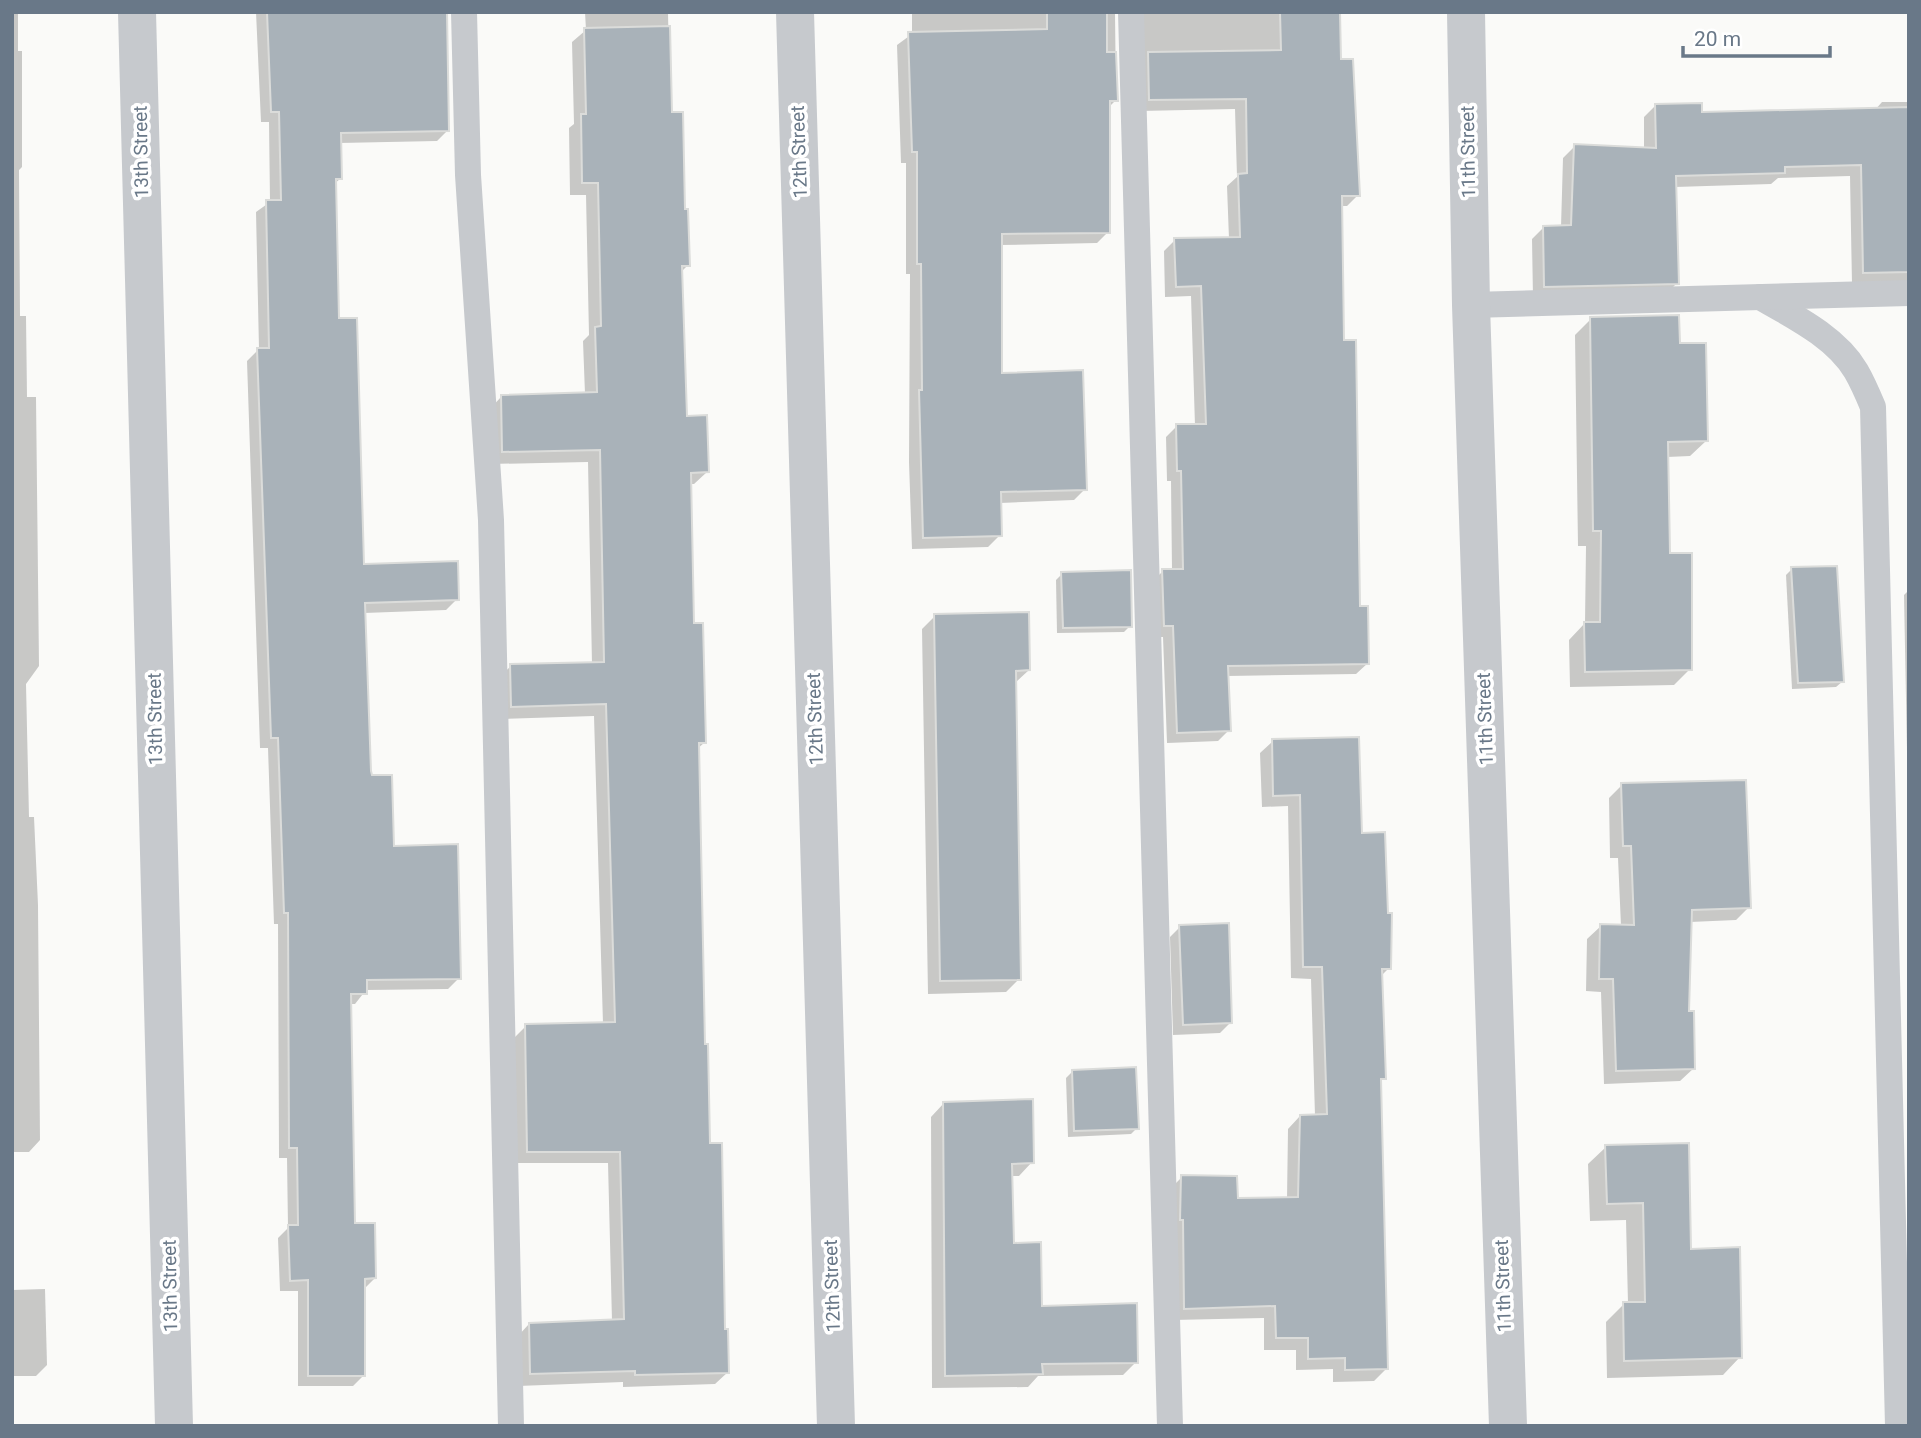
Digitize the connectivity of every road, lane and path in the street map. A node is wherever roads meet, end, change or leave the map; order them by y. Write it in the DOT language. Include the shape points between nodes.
graph roads {
  1 [pos="137,12"];
  2 [pos="464,12"];
  3 [pos="794,12"];
  4 [pos="1131,12"];
  5 [pos="1466,12"];
  6 [pos="1909,293"];
  7 [pos="1760,297"];
  8 [pos="1471,305"];
  9 [pos="174,1426"];
  10 [pos="511,1426"];
  11 [pos="836,1426"];
  12 [pos="1170,1426"];
  13 [pos="1508,1426"];
  14 [pos="1898,1426"];
  1 -- 9 [label="street, 13th Street"];
  2 -- 10 [label="lane" via="468,175 491,520"];
  3 -- 11 [label="street, 12th Street"];
  4 -- 12 [label="lane"];
  5 -- 8 [label="street, 11th Street"];
  6 -- 7 [label="lane"];
  7 -- 8 [label="lane"];
  7 -- 14 [label="lane" via="1828,341 1855,369 1873,407"];
  8 -- 13 [label="street, 11th Street"];
}
